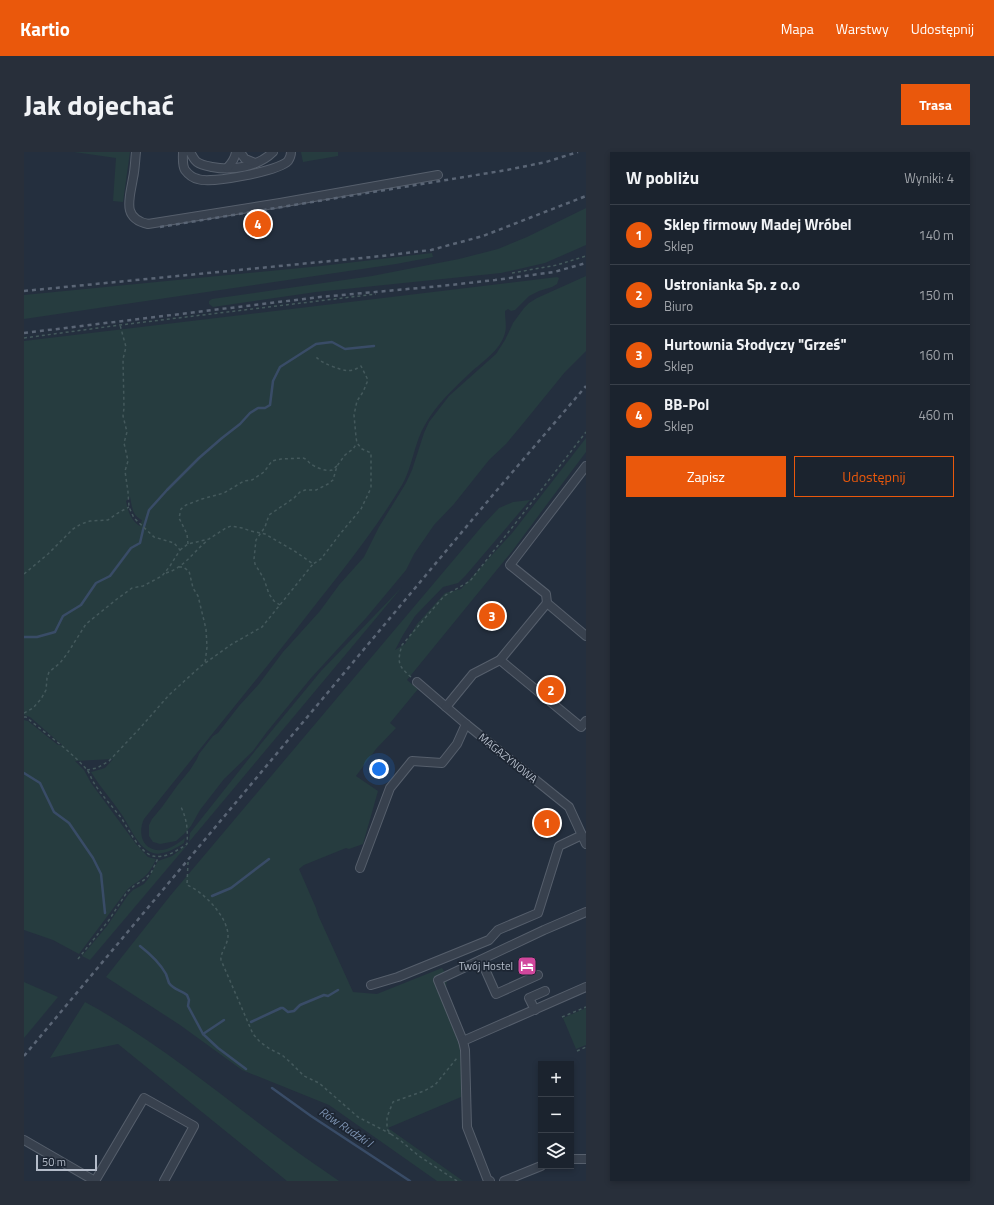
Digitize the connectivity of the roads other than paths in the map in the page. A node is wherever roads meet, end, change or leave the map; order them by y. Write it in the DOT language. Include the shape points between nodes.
graph roads {
  1 [pos="136,152"];
  2 [pos="183,152"];
  3 [pos="190,152"];
  4 [pos="236,152"];
  5 [pos="240,152"];
  6 [pos="273,152"];
  7 [pos="291,152"];
  8 [pos="255,163"];
  9 [pos="227,168"];
  10 [pos="438,175"];
  11 [pos="586,466"];
  12 [pos="547,603"];
  13 [pos="586,636"];
  14 [pos="500,660"];
  15 [pos="417,682"];
  16 [pos="446,707"];
  17 [pos="586,721"];
  18 [pos="466,724"];
  19 [pos="582,835"];
  20 [pos="586,844"];
  21 [pos="360,868"];
  22 [pos="586,912"];
  23 [pos="481,960"];
  24 [pos="538,975"];
  25 [pos="371,985"];
  26 [pos="586,987"];
  27 [pos="545,991"];
  28 [pos="535,1010"];
  29 [pos="463,1044"];
  30 [pos="24,1140"];
  31 [pos="574,1159"];
  32 [pos="586,1159"];
  33 [pos="538,1167"];
  34 [pos="95,1181"];
  35 [pos="164,1181"];
  36 [pos="490,1181"];
  37 [pos="504,1181"];
  1 -- 10 [label="lane" via="129,208 132,216 148,224"];
  2 -- 7 [label="lane" via="185,170 198,180 261,173 288,161"];
  3 -- 9 [label="lane" via="197,162"];
  4 -- 9 [label="lane"];
  5 -- 8 [label="lane" via="245,159"];
  6 -- 8 [label="lane"];
  8 -- 9 [label="lane"];
  11 -- 12 [label="lane" via="510,565 546,594"];
  12 -- 13 [label="lane"];
  12 -- 14 [label="lane"];
  14 -- 16 [label="lane" via="473,674"];
  14 -- 17 [label="lane" via="580,727"];
  15 -- 16 [label="lane, MAGAZYNOWA"];
  16 -- 18 [label="lane, MAGAZYNOWA"];
  18 -- 19 [label="lane, MAGAZYNOWA" via="569,807"];
  18 -- 21 [label="lane" via="457,744 442,763 412,761 390,788"];
  19 -- 20 [label="lane, MAGAZYNOWA"];
  19 -- 25 [label="lane" via="559,846 538,913 498,930 489,940 398,977"];
  22 -- 23 [label="lane"];
  23 -- 24 [label="lane" via="496,994"];
  23 -- 29 [label="lane" via="438,980"];
  26 -- 28 [label="lane"];
  27 -- 28 [label="lane" via="529,998"];
  28 -- 29 [label="lane"];
  29 -- 36 [label="lane" via="467,1127"];
  30 -- 34 [label="lane"];
  31 -- 32 [label="lane"];
  33 -- 37 [label="lane"];
  34 -- 35 [label="lane" via="144,1098 194,1126"];
}
